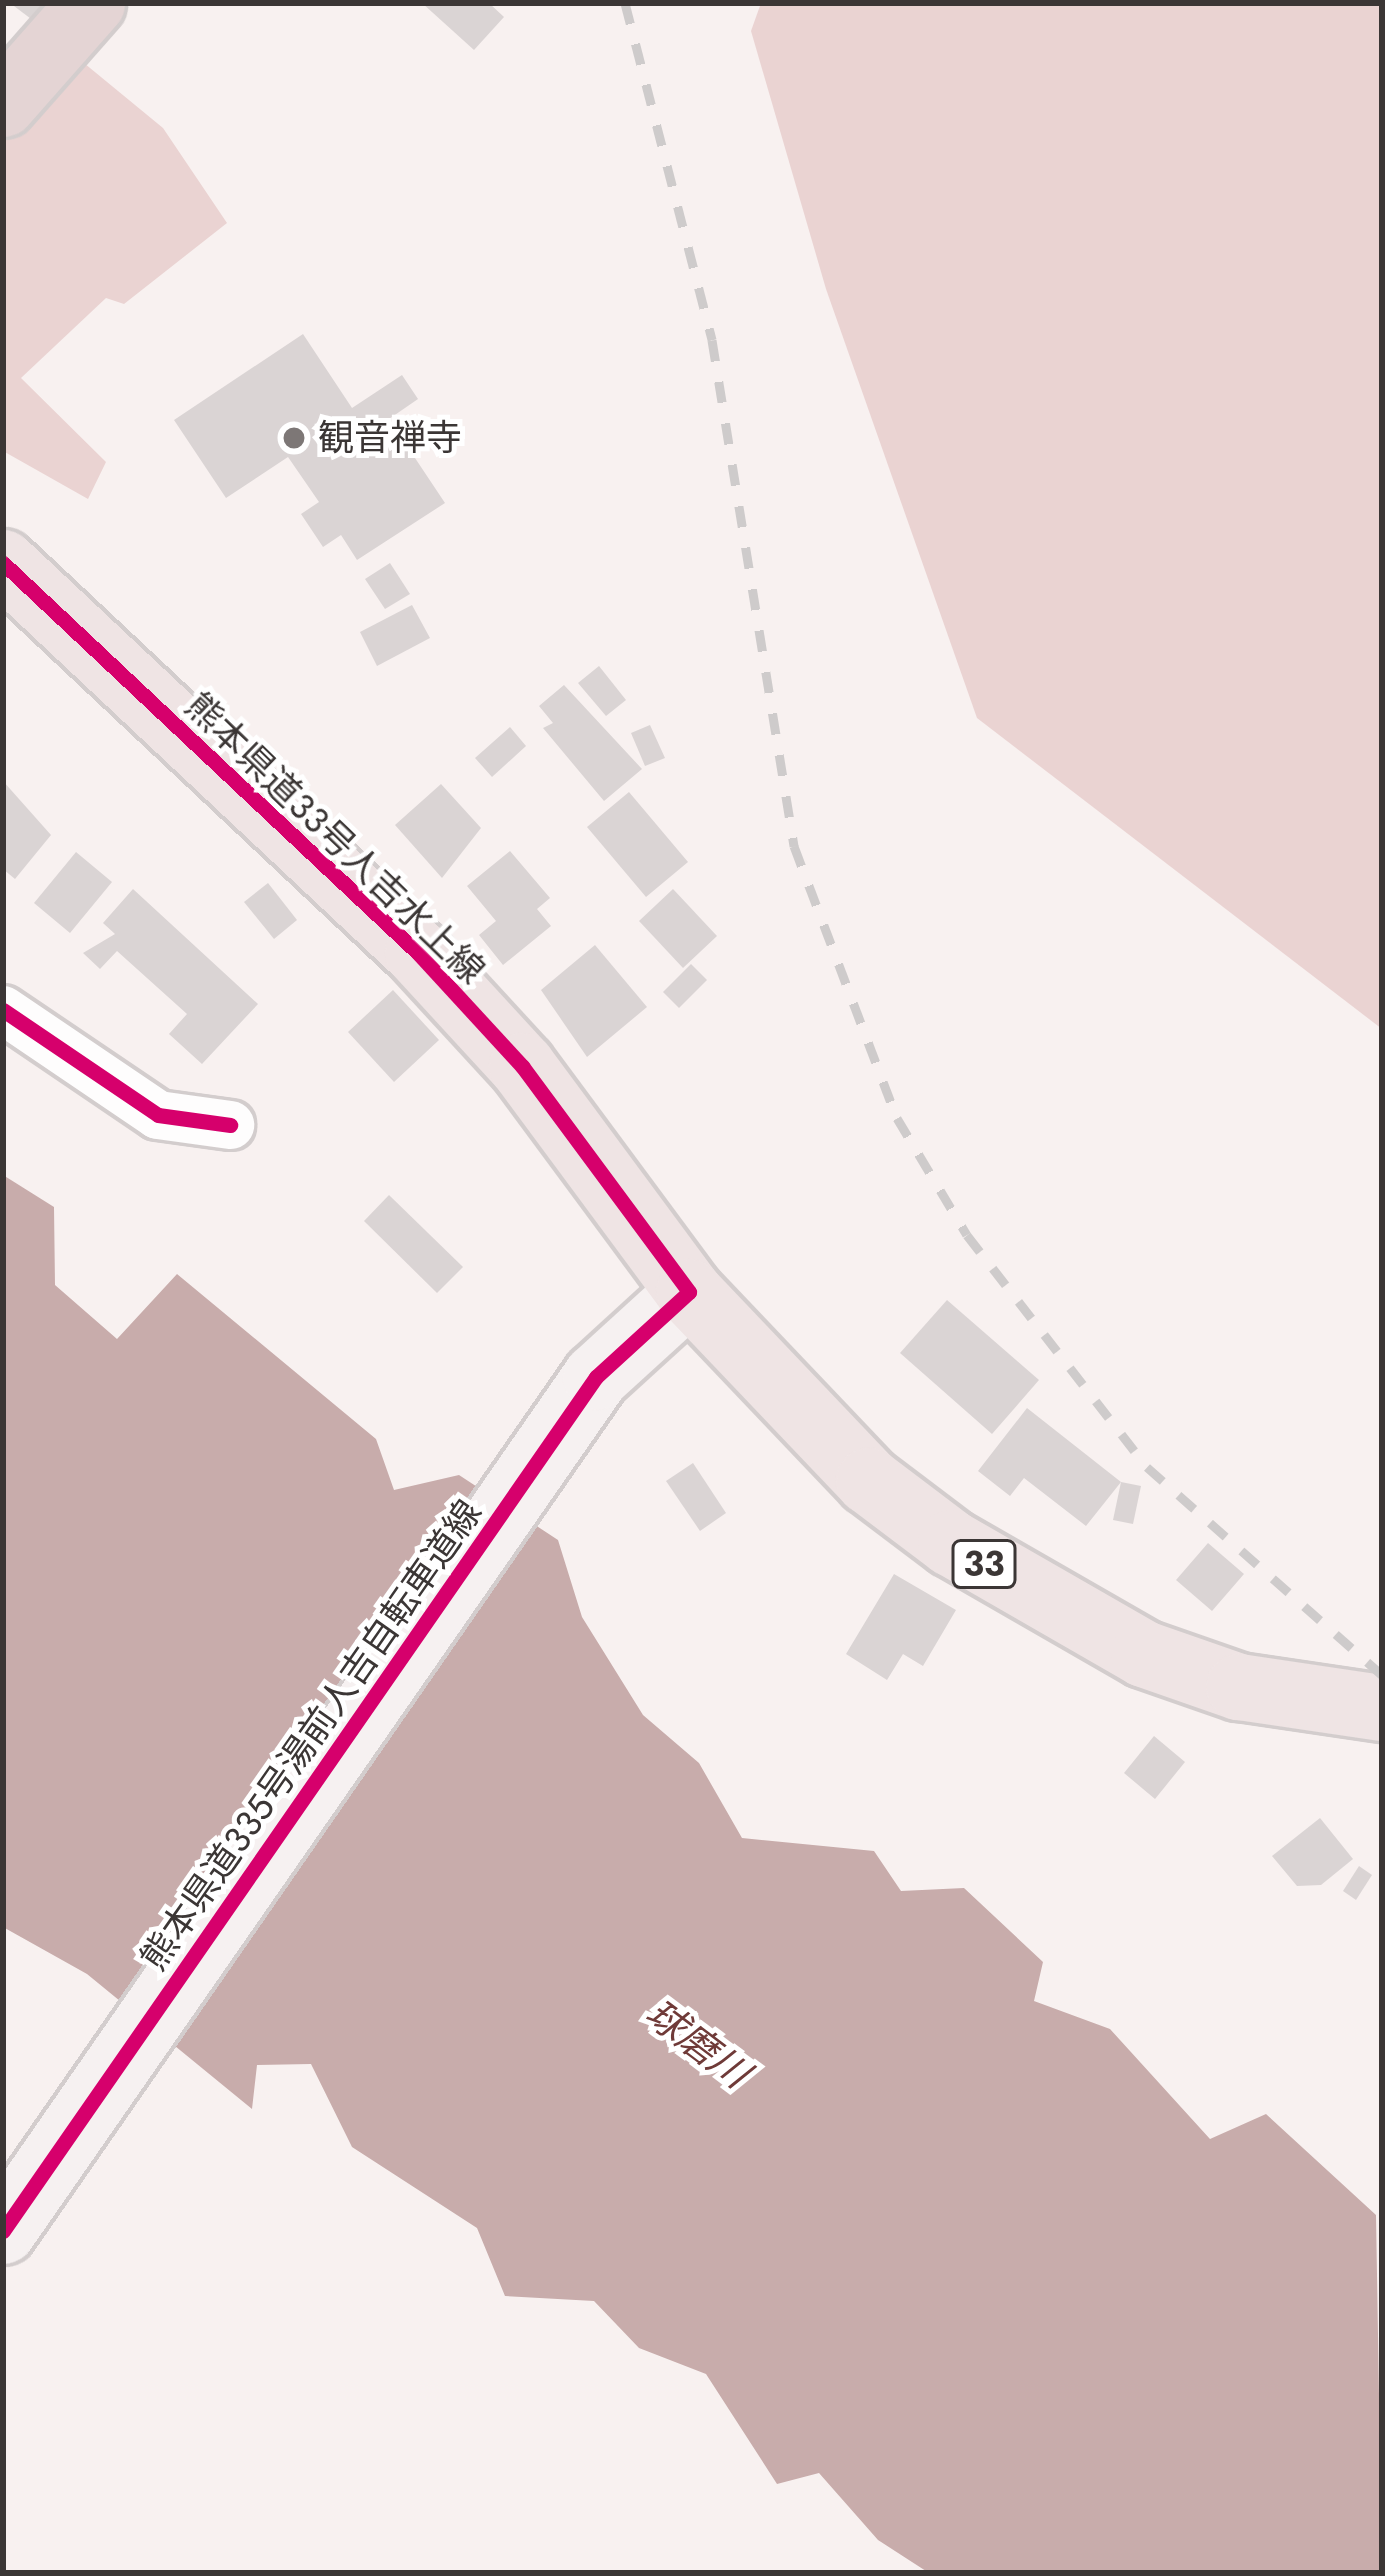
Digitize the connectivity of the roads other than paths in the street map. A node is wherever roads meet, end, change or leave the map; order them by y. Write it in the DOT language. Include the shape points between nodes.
graph roads {
  1 [pos="92,3"];
  2 [pos="3,104"];
  3 [pos="3,563"];
  4 [pos="3,1010"];
  5 [pos="230,1125"];
  6 [pos="689,1292"];
  7 [pos="1369,1708"];
  8 [pos="3,2230"];
  1 -- 2 [label="highway"];
  3 -- 6 [label="main road, 熊本県道33号人吉水上線 / 33" via="433,969 523,1066"];
  4 -- 5 [label="street" via="158,1115"];
  6 -- 7 [label="main road, 熊本県道33号人吉水上線 / 33" via="869,1481 1050,1606 1239,1687"];
  6 -- 8 [label="main road, 熊本県道335号湯前人吉自転車道線" via="596,1377"];
}
